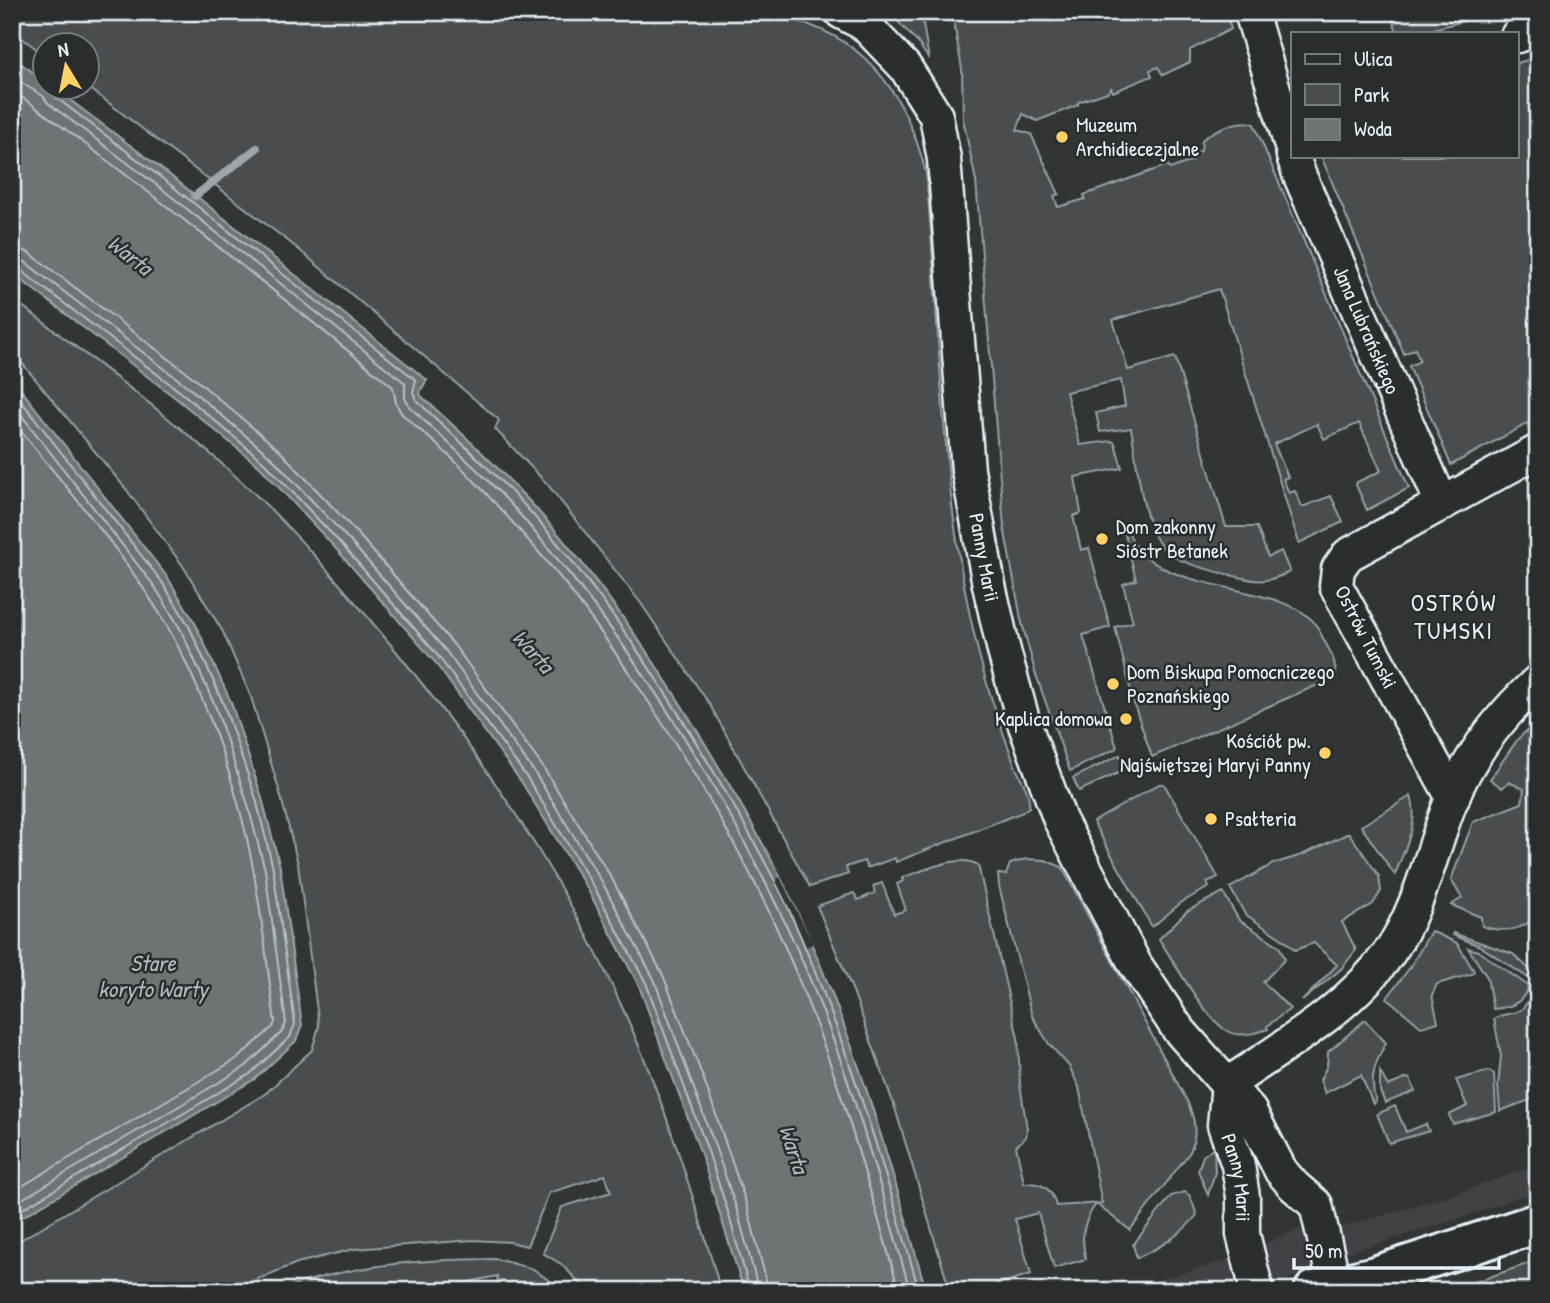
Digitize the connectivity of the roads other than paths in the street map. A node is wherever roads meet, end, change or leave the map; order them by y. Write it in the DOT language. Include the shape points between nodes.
graph roads {
  1 [pos="841,12"];
  2 [pos="1251,12"];
  3 [pos="1538,30"];
  4 [pos="1518,36"];
  5 [pos="1286,105"];
  6 [pos="1291,141"];
  7 [pos="1294,158"];
  8 [pos="1538,451"];
  9 [pos="1442,504"];
  10 [pos="1538,681"];
  11 [pos="1452,798"];
  12 [pos="1228,1084"];
  13 [pos="1538,1223"];
  14 [pos="1338,1288"];
  15 [pos="1257,1291"];
  1 -- 12 [label="street, Panny Marii" via="864,24 905,67 936,116 968,470 1001,638 1023,720 1060,820 1135,964 1178,1029"];
  2 -- 5 [label="street, Jana Lubrańskiego"];
  3 -- 4 [label="street"];
  5 -- 6 [label="street, Jana Lubrańskiego"];
  7 -- 9 [label="street, Jana Lubrańskiego"];
  8 -- 9 [label="street, Ostrów Tumski"];
  9 -- 11 [label="street, Ostrów Tumski" via="1348,555 1338,569 1336,586"];
  10 -- 11 [label="street" via="1507,710 1482,743"];
  11 -- 12 [label="street" via="1410,914 1389,953 1336,1007"];
  12 -- 14 [label="street, Panny Marii" via="1250,1111 1281,1171 1316,1205"];
  12 -- 15 [label="street, Panny Marii" via="1224,1125 1238,1165 1243,1234"];
  13 -- 14 [label="street"];
}
